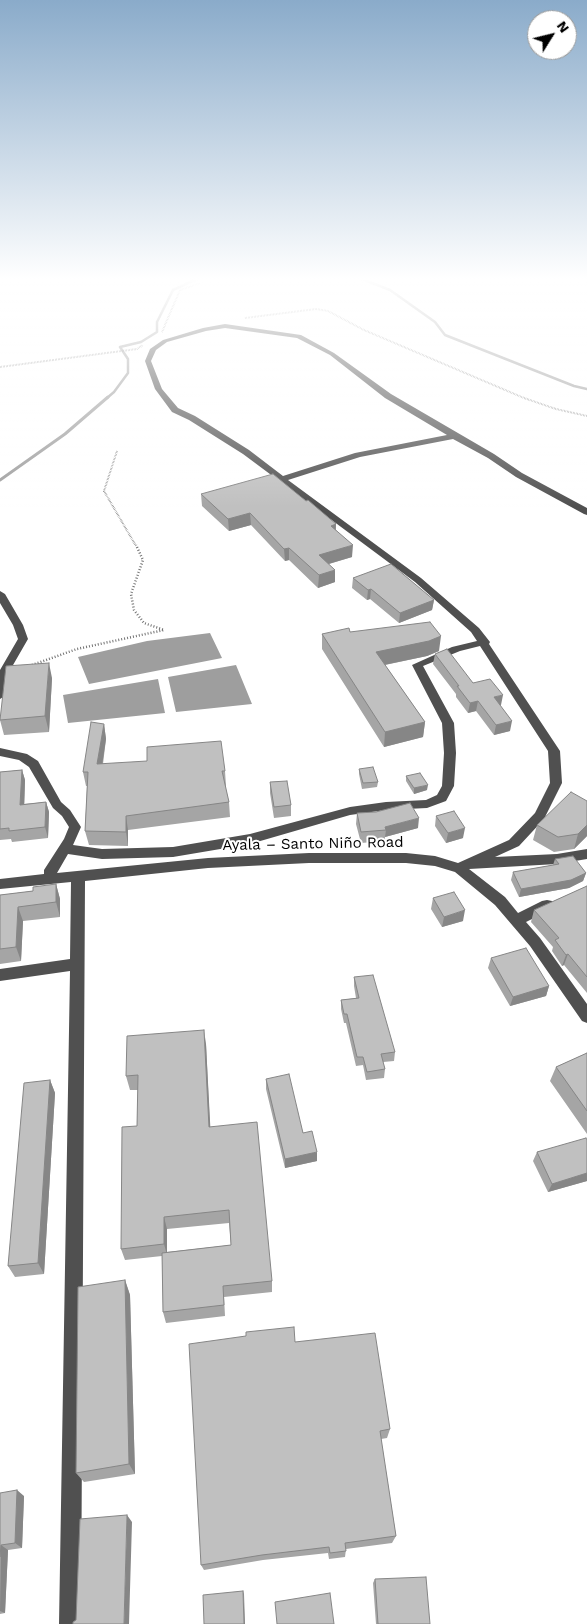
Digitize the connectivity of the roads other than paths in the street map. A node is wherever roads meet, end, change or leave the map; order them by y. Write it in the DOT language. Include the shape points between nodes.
graph roads {
  1 [pos="151,355"];
  2 [pos="333,355"];
  3 [pos="454,436"];
  4 [pos="282,479"];
  5 [pos="587,512"];
  6 [pos="0,594"];
  7 [pos="485,642"];
  8 [pos="0,695"];
  9 [pos="0,752"];
  10 [pos="64,849"];
  11 [pos="587,854"];
  12 [pos="472,864"];
  13 [pos="459,868"];
  14 [pos="78,877"];
  15 [pos="50,878"];
  16 [pos="0,884"];
  17 [pos="560,899"];
  18 [pos="516,920"];
  19 [pos="77,964"];
  20 [pos="0,975"];
  21 [pos="587,1016"];
  22 [pos="70,1624"];
  1 -- 4 [label="street" via="148,362 159,389 175,410 232,443"];
  2 -- 3 [label="street" via="388,396"];
  3 -- 4 [label="street" via="358,455"];
  3 -- 5 [label="street"];
  4 -- 7 [label="street" via="418,580 476,630"];
  6 -- 8 [label="street" via="23,639 4,672"];
  7 -- 10 [label="street" via="456,649 417,665 448,723 448,786 442,798 427,804 350,811 250,839 173,852 102,854"];
  7 -- 12 [label="street" via="554,751 556,783 540,816 514,843"];
  9 -- 10 [label="street" via="34,764 57,805 75,827"];
  10 -- 15 [label="street" via="51,870"];
  11 -- 12 [label="street"];
  12 -- 13 [label="street"];
  13 -- 14 [label="street, Ayala – Santo Niño Road" via="406,858 309,858 208,863"];
  13 -- 18 [label="street, Ayala – Santo Niño Road" via="500,901"];
  14 -- 15 [label="street, Ayala – Santo Niño Road"];
  14 -- 19 [label="street"];
  15 -- 16 [label="street, Ayala – Santo Niño Road"];
  17 -- 18 [label="street"];
  18 -- 21 [label="street, Ayala – Santo Niño Road"];
  19 -- 20 [label="street"];
  19 -- 22 [label="street"];
}
